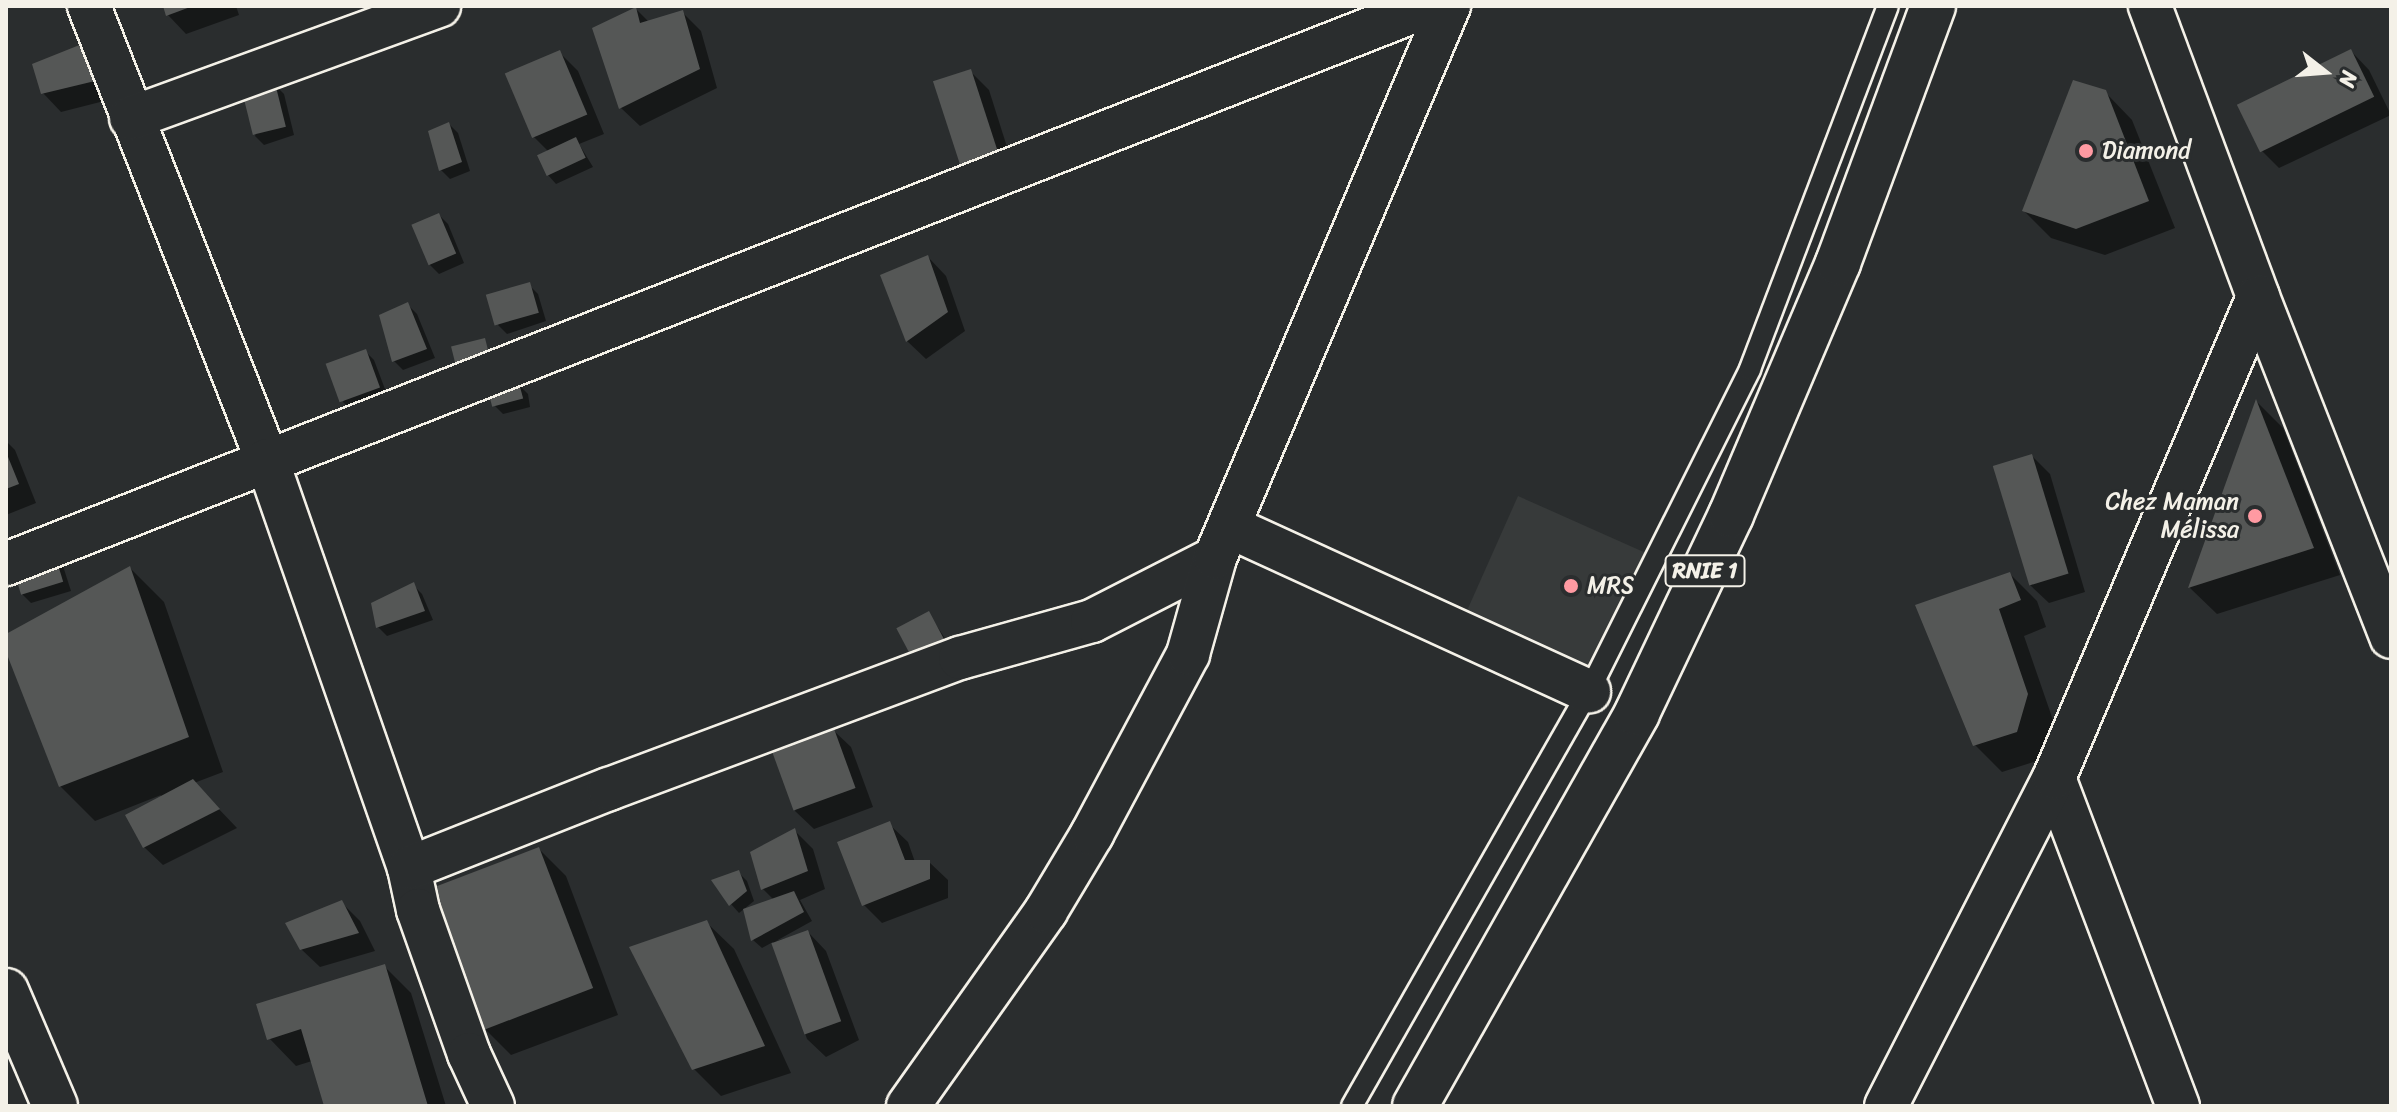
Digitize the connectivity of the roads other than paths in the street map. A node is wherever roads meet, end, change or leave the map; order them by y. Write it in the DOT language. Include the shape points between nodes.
graph roads {
  1 [pos="89,6"];
  2 [pos="439,6"];
  3 [pos="1428,6"];
  4 [pos="1449,6"];
  5 [pos="1888,6"];
  6 [pos="1933,6"];
  7 [pos="2150,6"];
  8 [pos="131,118"];
  9 [pos="2258,297"];
  10 [pos="267,460"];
  11 [pos="1222,542"];
  12 [pos="6,564"];
  13 [pos="2391,637"];
  14 [pos="1589,691"];
  15 [pos="2054,778"];
  16 [pos="409,868"];
  17 [pos="6,991"];
  18 [pos="903,1105"];
  19 [pos="55,1106"];
  20 [pos="493,1106"];
  21 [pos="1352,1106"];
  22 [pos="1415,1106"];
  23 [pos="1886,1106"];
  24 [pos="2178,1106"];
  1 -- 8 [label="street"];
  2 -- 8 [label="street"];
  3 -- 10 [label="street"];
  4 -- 11 [label="street"];
  5 -- 14 [label="lane" via="1750,369"];
  6 -- 22 [label="main road, RNIE 1" via="1838,263 1724,530 1637,713"];
  7 -- 9 [label="street"];
  8 -- 10 [label="street"];
  9 -- 13 [label="street"];
  9 -- 15 [label="street"];
  10 -- 12 [label="street"];
  10 -- 16 [label="street"];
  11 -- 14 [label="street"];
  11 -- 16 [label="street" via="1092,621 960,658"];
  11 -- 18 [label="street" via="1188,654 1092,834 1046,911"];
  14 -- 21 [label="lane"];
  15 -- 23 [label="street"];
  15 -- 24 [label="street"];
  16 -- 20 [label="street" via="423,925"];
  17 -- 19 [label="main road"];
}
